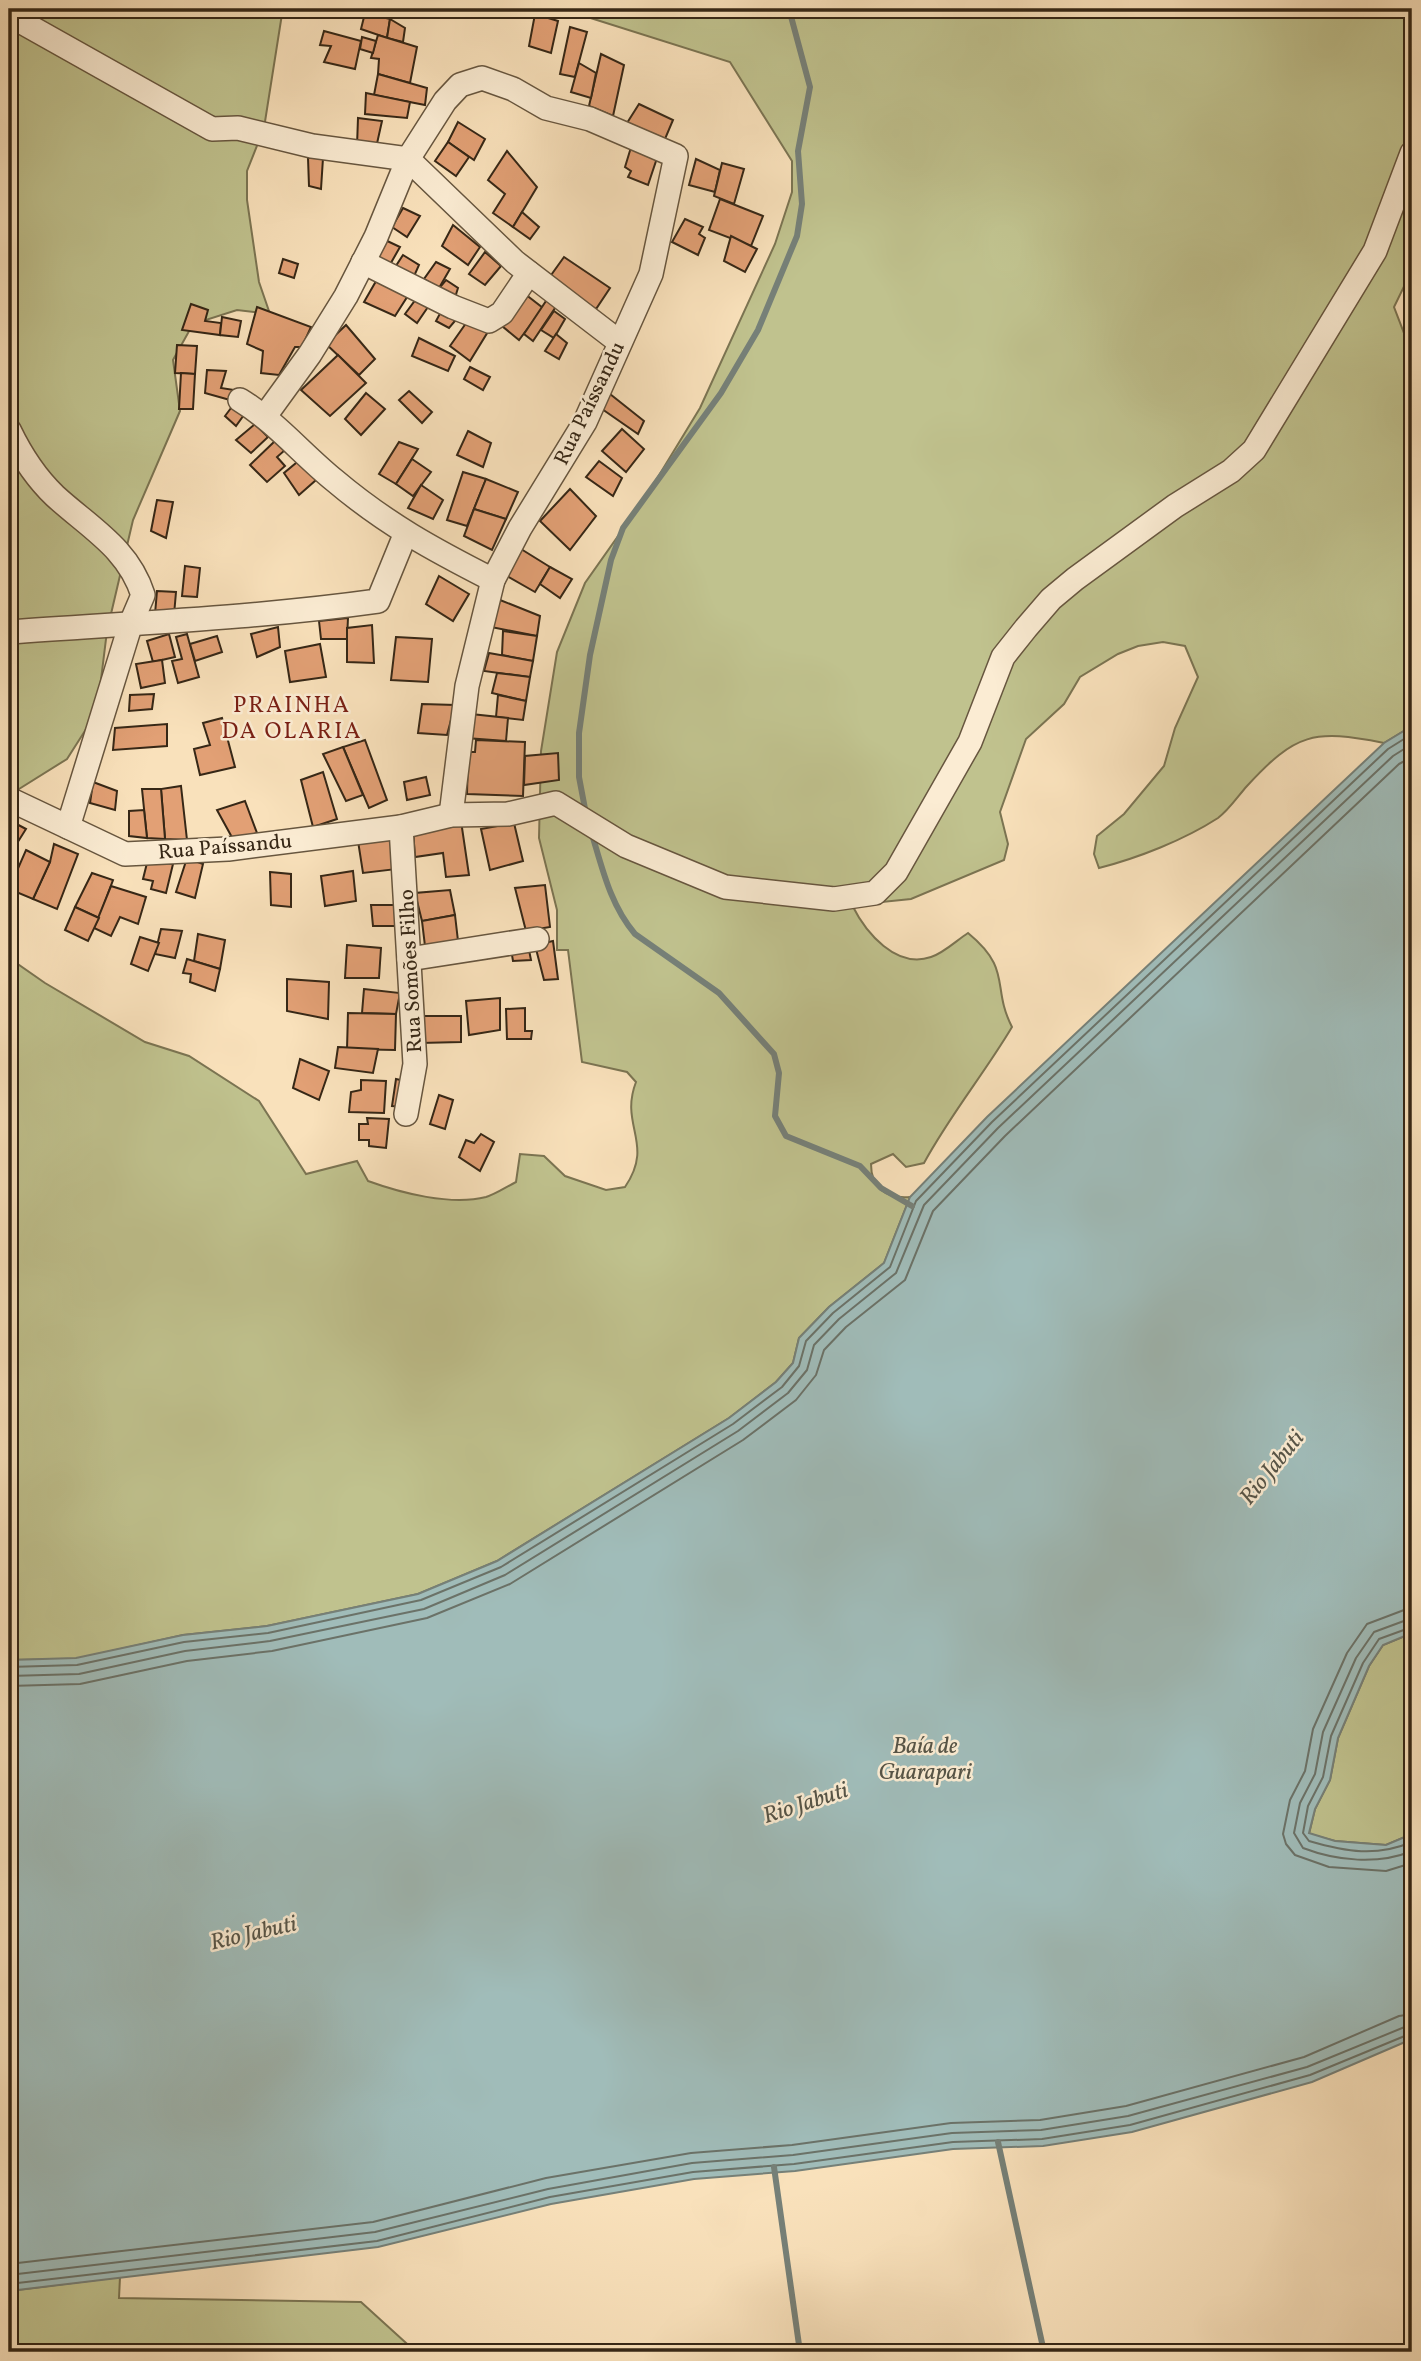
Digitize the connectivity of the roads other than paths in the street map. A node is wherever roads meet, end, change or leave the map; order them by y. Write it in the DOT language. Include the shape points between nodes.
graph roads {
  1 [pos="9,15"];
  2 [pos="1412,153"];
  3 [pos="408,159"];
  4 [pos="363,262"];
  5 [pos="529,273"];
  6 [pos="618,341"];
  7 [pos="240,400"];
  8 [pos="265,416"];
  9 [pos="9,430"];
  10 [pos="405,535"];
  11 [pos="493,580"];
  12 [pos="131,623"];
  13 [pos="9,632"];
  14 [pos="9,799"];
  15 [pos="451,816"];
  16 [pos="68,827"];
  17 [pos="401,827"];
  18 [pos="537,939"];
  19 [pos="409,960"];
  20 [pos="406,1115"];
  1 -- 3 [label="street" via="212,129 237,128 312,146"];
  2 -- 15 [label="street, Rua Paíssandu" via="1375,251 1254,450 1231,471 1075,579 1026,628 1003,657 970,741 896,872 875,893 834,899 725,887 626,846 556,803 508,814"];
  3 -- 4 [label="street"];
  3 -- 5 [label="street"];
  3 -- 6 [label="street, Rua Paíssandu" via="460,85 482,78 546,108 590,120 676,156 651,274"];
  4 -- 5 [label="street" via="489,321 502,313"];
  4 -- 8 [label="street" via="310,354"];
  5 -- 6 [label="street"];
  6 -- 11 [label="street, Rua Paíssandu" via="585,422"];
  7 -- 8 [label="street"];
  8 -- 10 [label="street" via="334,480"];
  9 -- 12 [label="street" via="25,463 136,572 143,595"];
  10 -- 11 [label="street"];
  10 -- 12 [label="street" via="378,601 298,612"];
  11 -- 15 [label="street, Rua Paíssandu" via="467,686"];
  12 -- 13 [label="street"];
  12 -- 16 [label="street"];
  14 -- 16 [label="street, Rua Paíssandu"];
  15 -- 17 [label="street, Rua Paíssandu"];
  16 -- 17 [label="street, Rua Paíssandu" via="125,853 228,849"];
  17 -- 19 [label="street, Rua Somões Filho"];
  18 -- 19 [label="street"];
  19 -- 20 [label="street, Rua Somões Filho" via="415,1064"];
}
